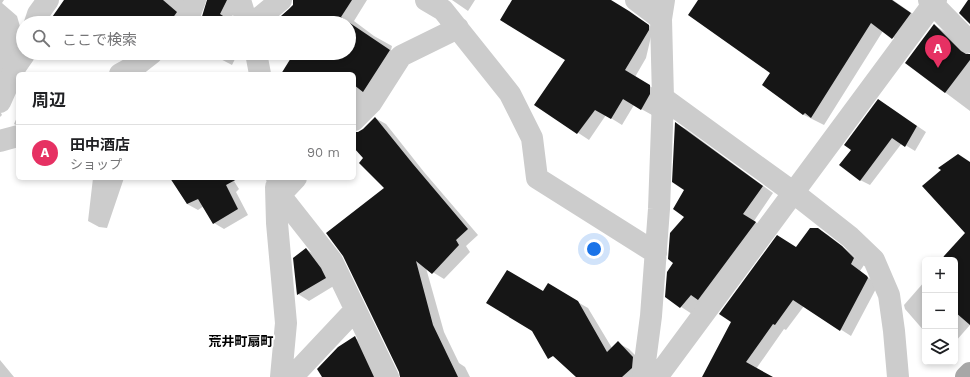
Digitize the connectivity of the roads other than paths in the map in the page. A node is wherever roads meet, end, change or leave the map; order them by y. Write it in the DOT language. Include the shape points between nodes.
graph roads {
  1 [pos="48,0"];
  2 [pos="195,0"];
  3 [pos="240,0"];
  4 [pos="281,0"];
  5 [pos="426,0"];
  6 [pos="636,0"];
  7 [pos="933,1"];
  8 [pos="662,10"];
  9 [pos="37,16"];
  10 [pos="189,16"];
  11 [pos="245,16"];
  12 [pos="262,16"];
  13 [pos="461,32"];
  14 [pos="970,42"];
  15 [pos="20,60"];
  16 [pos="143,60"];
  17 [pos="257,60"];
  18 [pos="124,72"];
  19 [pos="260,72"];
  20 [pos="663,98"];
  21 [pos="0,102"];
  22 [pos="356,118"];
  23 [pos="16,137"];
  24 [pos="0,141"];
  25 [pos="290,180"];
  26 [pos="277,184"];
  27 [pos="794,193"];
  28 [pos="656,253"];
  29 [pos="356,310"];
  30 [pos="970,373"];
  31 [pos="281,377"];
  32 [pos="292,377"];
  33 [pos="388,377"];
  34 [pos="644,377"];
  35 [pos="658,377"];
  36 [pos="898,377"];
  37 [pos="966,377"];
  1 -- 9 [label="street"];
  2 -- 10 [label="street"];
  3 -- 11 [label="street"];
  4 -- 12 [label="street"];
  5 -- 13 [label="street" via="442,10"];
  6 -- 8 [label="street"];
  7 -- 14 [label="street"];
  7 -- 27 [label="street"];
  8 -- 20 [label="street"];
  13 -- 22 [label="street" via="401,56 371,103"];
  13 -- 28 [label="street" via="510,94 532,138 537,178"];
  15 -- 21 [label="street"];
  16 -- 18 [label="street"];
  17 -- 19 [label="street"];
  20 -- 27 [label="street"];
  20 -- 28 [label="street"];
  23 -- 24 [label="street"];
  25 -- 26 [label="street"];
  26 -- 29 [label="street" via="332,261"];
  26 -- 31 [label="street" via="277,223 286,323"];
  27 -- 35 [label="street"];
  27 -- 36 [label="street" via="850,237 874,260 889,295"];
  28 -- 34 [label="street"];
  29 -- 32 [label="street"];
  29 -- 33 [label="street"];
  30 -- 37 [label="main road"];
}
